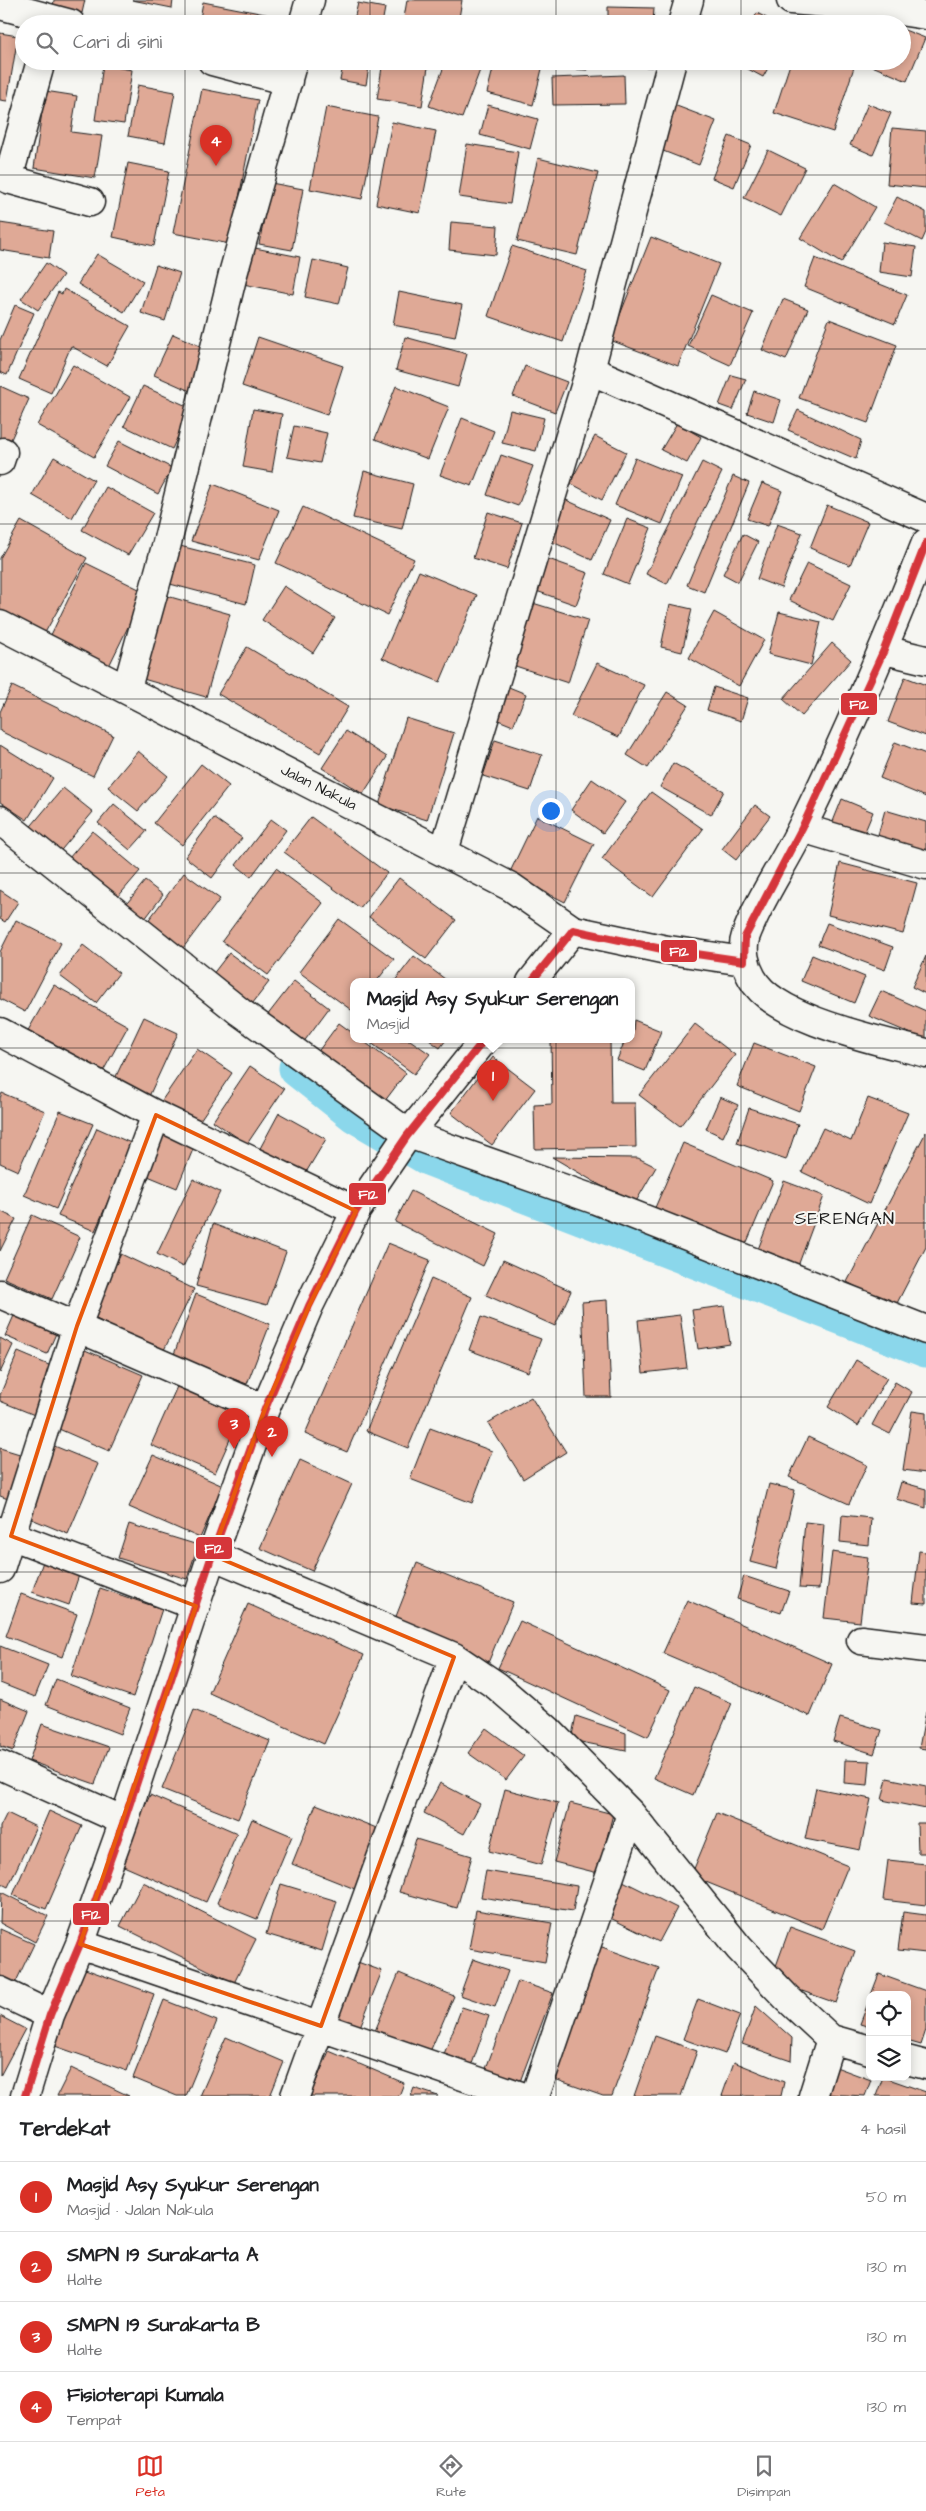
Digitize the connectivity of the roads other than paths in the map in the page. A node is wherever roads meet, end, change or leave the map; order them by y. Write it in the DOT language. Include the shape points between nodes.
graph roads {
  1 [pos="310,0"];
  2 [pos="689,0"];
  3 [pos="791,0"];
  4 [pos="0,5"];
  5 [pos="35,15"];
  6 [pos="306,15"];
  7 [pos="685,15"];
  8 [pos="926,15"];
  9 [pos="38,70"];
  10 [pos="670,70"];
  11 [pos="291,71"];
  12 [pos="90,202"];
  13 [pos="590,370"];
  14 [pos="926,518"];
  15 [pos="926,543"];
  16 [pos="0,624"];
  17 [pos="884,650"];
  18 [pos="926,660"];
  19 [pos="127,688"];
  20 [pos="0,820"];
  21 [pos="802,828"];
  22 [pos="444,851"];
  23 [pos="926,865"];
  24 [pos="572,930"];
  25 [pos="744,961"];
  26 [pos="533,978"];
  27 [pos="0,1032"];
  28 [pos="482,1043"];
  29 [pos="926,1053"];
  30 [pos="156,1115"];
  31 [pos="408,1135"];
  32 [pos="356,1212"];
  33 [pos="0,1294"];
  34 [pos="77,1326"];
  35 [pos="926,1330"];
  36 [pos="265,1409"];
  37 [pos="6,1533"];
  38 [pos="212,1555"];
  39 [pos="0,1569"];
  40 [pos="196,1606"];
  41 [pos="861,1640"];
  42 [pos="926,1648"];
  43 [pos="454,1657"];
  44 [pos="0,1765"];
  45 [pos="631,1814"];
  46 [pos="124,1821"];
  47 [pos="80,1944"];
  48 [pos="0,1991"];
  49 [pos="50,2015"];
  50 [pos="321,2026"];
  51 [pos="831,2039"];
  52 [pos="866,2049"];
  53 [pos="911,2061"];
  54 [pos="926,2065"];
  55 [pos="25,2096"];
  56 [pos="294,2096"];
  57 [pos="521,2096"];
  58 [pos="535,2096"];
  59 [pos="813,2096"];
  1 -- 6 [label="street"];
  2 -- 7 [label="street"];
  3 -- 8 [label="street"];
  4 -- 5 [label="street"];
  9 -- 12 [label="street" via="8,179"];
  10 -- 13 [label="street"];
  11 -- 19 [label="street" via="233,274 167,543"];
  13 -- 14 [label="street"];
  13 -- 22 [label="street"];
  15 -- 17 [label="street"];
  16 -- 19 [label="street, Jalan Nakula"];
  17 -- 18 [label="street"];
  17 -- 21 [label="street"];
  19 -- 22 [label="street, Jalan Nakula"];
  20 -- 31 [label="street" via="240,1012"];
  21 -- 23 [label="street"];
  21 -- 25 [label="street" via="745,937"];
  22 -- 24 [label="street, Jalan Nakula" via="511,887"];
  24 -- 25 [label="street"];
  24 -- 26 [label="street"];
  25 -- 29 [label="street" via="753,981 778,1004 823,1026"];
  27 -- 30 [label="street"];
  28 -- 31 [label="street"];
  30 -- 32 [label="street"];
  30 -- 34 [label="street"];
  31 -- 32 [label="street"];
  31 -- 35 [label="street" via="596,1200"];
  32 -- 36 [label="street" via="309,1306"];
  33 -- 34 [label="street"];
  34 -- 36 [label="street"];
  34 -- 37 [label="street"];
  36 -- 38 [label="street"];
  37 -- 39 [label="street"];
  37 -- 40 [label="street"];
  38 -- 40 [label="street"];
  38 -- 43 [label="street"];
  40 -- 46 [label="street"];
  41 -- 42 [label="street"];
  43 -- 45 [label="street" via="497,1686 548,1730"];
  43 -- 50 [label="street"];
  44 -- 46 [label="street"];
  45 -- 51 [label="street" via="740,1948"];
  45 -- 58 [label="street"];
  46 -- 47 [label="street"];
  47 -- 49 [label="street"];
  47 -- 50 [label="street"];
  48 -- 49 [label="street"];
  49 -- 55 [label="street"];
  50 -- 56 [label="street"];
  50 -- 57 [label="street"];
  51 -- 52 [label="street"];
  51 -- 59 [label="street"];
  53 -- 54 [label="street"];
}
